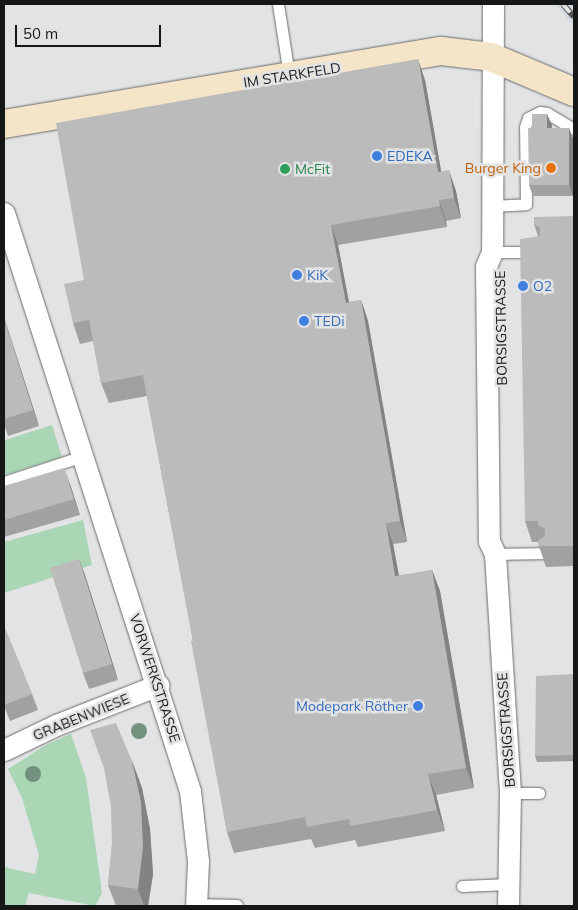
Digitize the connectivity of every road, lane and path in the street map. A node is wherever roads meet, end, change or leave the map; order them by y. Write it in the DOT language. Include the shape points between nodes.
graph roads {
  1 [pos="278,4"];
  2 [pos="492,4"];
  3 [pos="492,57"];
  4 [pos="289,76"];
  5 [pos="574,92"];
  6 [pos="4,124"];
  7 [pos="574,129"];
  8 [pos="491,206"];
  9 [pos="4,213"];
  10 [pos="492,252"];
  11 [pos="541,252"];
  12 [pos="10,255"];
  13 [pos="83,456"];
  14 [pos="4,482"];
  15 [pos="546,553"];
  16 [pos="495,554"];
  17 [pos="158,685"];
  18 [pos="4,750"];
  19 [pos="510,793"];
  20 [pos="539,793"];
  21 [pos="509,884"];
  22 [pos="462,886"];
  23 [pos="196,905"];
  24 [pos="237,905"];
  25 [pos="508,906"];
  1 -- 4 [label="lane"];
  2 -- 3 [label="street, BORSIGSTRASSE"];
  3 -- 4 [label="main road, IM STARKFELD" via="441,51"];
  3 -- 5 [label="main road, IM STARKFELD"];
  3 -- 8 [label="street, BORSIGSTRASSE"];
  4 -- 6 [label="main road, IM STARKFELD"];
  7 -- 8 [label="lane" via="547,113 540,112 528,118 525,127 526,204"];
  8 -- 10 [label="street, BORSIGSTRASSE"];
  9 -- 12 [label="street, VORWERKSTRASSE"];
  10 -- 11 [label="lane"];
  10 -- 16 [label="street, BORSIGSTRASSE" via="486,266 489,541"];
  12 -- 13 [label="street, VORWERKSTRASSE"];
  13 -- 14 [label="lane"];
  13 -- 17 [label="street, VORWERKSTRASSE"];
  15 -- 16 [label="lane"];
  16 -- 19 [label="street, BORSIGSTRASSE"];
  17 -- 18 [label="street, GRABENWIESE" via="56,725"];
  17 -- 23 [label="street, VORWERKSTRASSE" via="190,791 198,861"];
  19 -- 20 [label="lane"];
  19 -- 21 [label="street, BORSIGSTRASSE"];
  21 -- 22 [label="lane"];
  21 -- 25 [label="street, BORSIGSTRASSE"];
  23 -- 24 [label="lane"];
}
